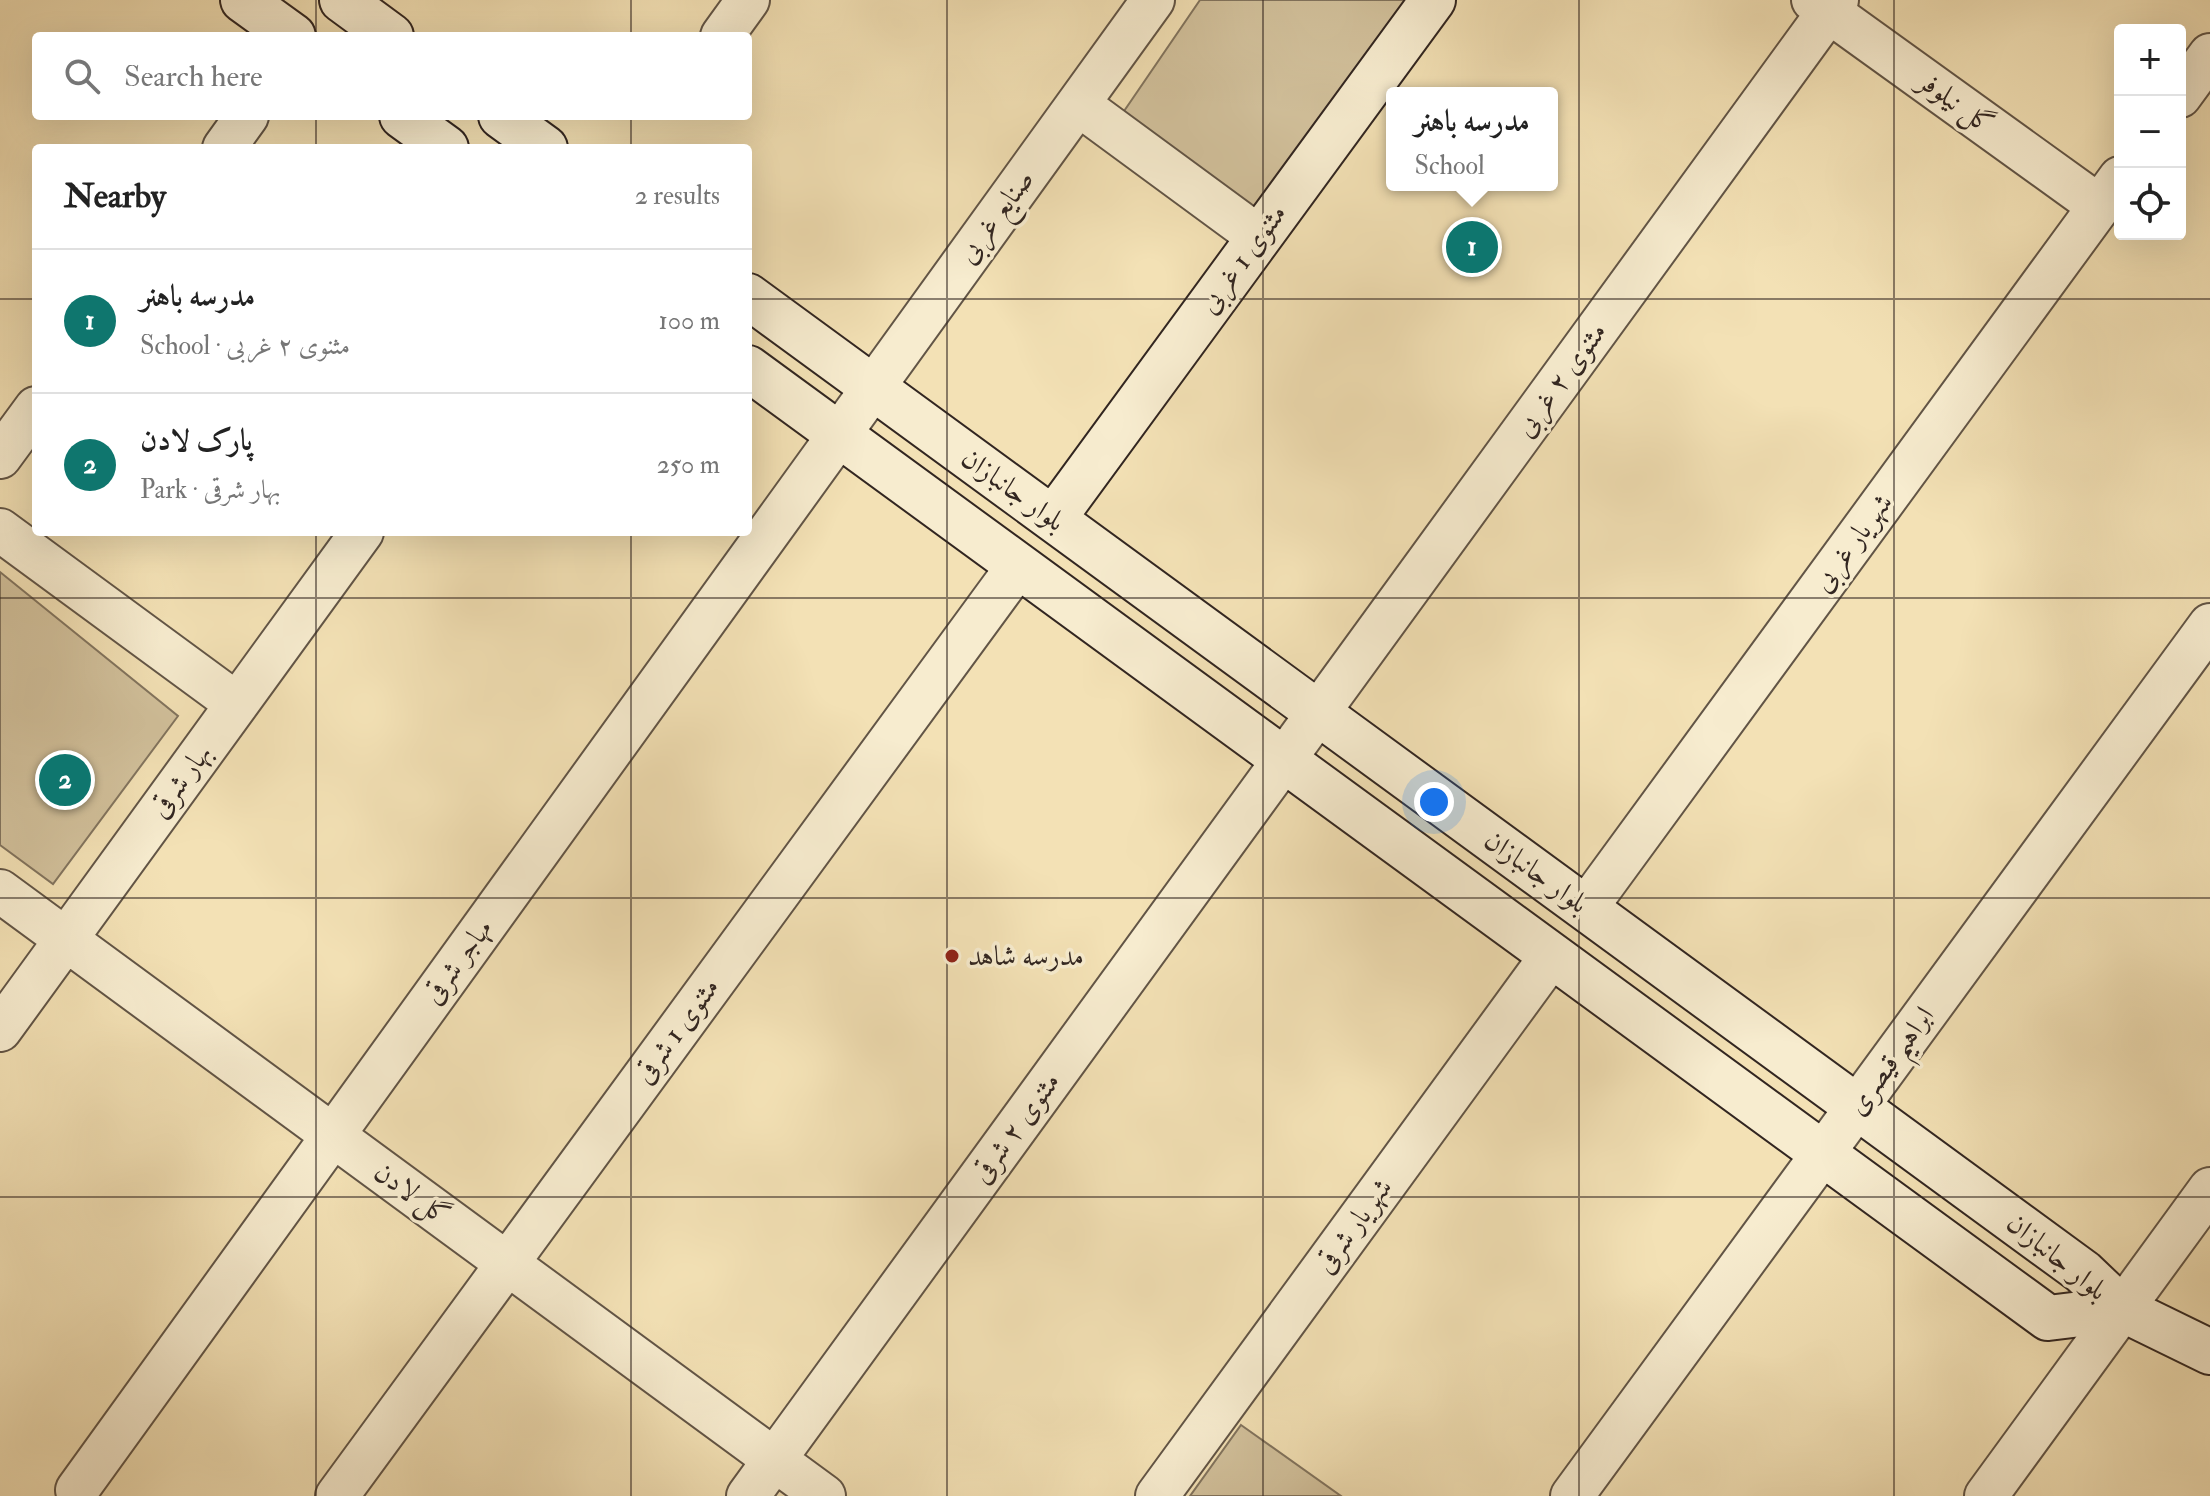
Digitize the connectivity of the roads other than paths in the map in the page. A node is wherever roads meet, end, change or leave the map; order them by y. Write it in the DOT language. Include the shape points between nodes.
graph roads {
  1 [pos="243,0"];
  2 [pos="342,0"];
  3 [pos="748,0"];
  4 [pos="1153,0"];
  5 [pos="1433,0"];
  6 [pos="1827,4"];
  7 [pos="287,32"];
  8 [pos="386,32"];
  9 [pos="725,32"];
  10 [pos="2210,55"];
  11 [pos="2186,88"];
  12 [pos="1078,104"];
  13 [pos="244,120"];
  14 [pos="408,120"];
  15 [pos="506,120"];
  16 [pos="227,144"];
  17 [pos="440,144"];
  18 [pos="540,144"];
  19 [pos="2110,192"];
  20 [pos="1259,237"];
  21 [pos="752,299"];
  22 [pos="752,371"];
  23 [pos="873,388"];
  24 [pos="32,413"];
  25 [pos="839,435"];
  26 [pos="0,457"];
  27 [pos="1053,519"];
  28 [pos="0,530"];
  29 [pos="359,536"];
  30 [pos="1018,566"];
  31 [pos="2210,625"];
  32 [pos="237,704"];
  33 [pos="1318,713"];
  34 [pos="1284,760"];
  35 [pos="0,891"];
  36 [pos="1586,908"];
  37 [pos="66,939"];
  38 [pos="1552,955"];
  39 [pos="0,1030"];
  40 [pos="1857,1107"];
  41 [pos="333,1135"];
  42 [pos="1823,1153"];
  43 [pos="2210,1189"];
  44 [pos="507,1263"];
  45 [pos="2122,1309"];
  46 [pos="2210,1352"];
  47 [pos="774,1459"];
  48 [pos="77,1490"];
  49 [pos="337,1496"];
  50 [pos="748,1496"];
  51 [pos="824,1496"];
  52 [pos="1157,1496"];
  53 [pos="1572,1496"];
  54 [pos="1986,1496"];
  1 -- 7 [label="street"];
  2 -- 8 [label="street"];
  3 -- 9 [label="street"];
  4 -- 12 [label="street, صنایع غربی"];
  5 -- 20 [label="street, مثنوی 1 غربی"];
  6 -- 19 [label="street, گل نیلوفر"];
  6 -- 33 [label="street, مثنوی ۲ غربی"];
  10 -- 11 [label="street"];
  12 -- 20 [label="street"];
  12 -- 23 [label="street, صنایع غربی"];
  13 -- 16 [label="street"];
  14 -- 17 [label="street"];
  15 -- 18 [label="street"];
  19 -- 36 [label="street, شهریار غربی"];
  20 -- 27 [label="street, مثنوی 1 غربی"];
  21 -- 23 [label="street, بلوار جانبازان"];
  22 -- 25 [label="street, بلوار جانبازان"];
  23 -- 25 [label="street, صنایع غربی"];
  23 -- 27 [label="street, بلوار جانبازان"];
  24 -- 26 [label="street"];
  25 -- 30 [label="street, بلوار جانبازان"];
  25 -- 41 [label="street, مهاجر شرقی"];
  27 -- 33 [label="street, بلوار جانبازان"];
  28 -- 32 [label="street"];
  29 -- 32 [label="street, بهار شرقی"];
  30 -- 34 [label="street, بلوار جانبازان"];
  30 -- 44 [label="street, مثنوی 1 شرقی"];
  31 -- 40 [label="street, ابراهیم قیصری"];
  32 -- 37 [label="street, بهار شرقی"];
  33 -- 34 [label="street, مثنوی ۲ غربی"];
  33 -- 36 [label="street, بلوار جانبازان"];
  34 -- 38 [label="street, بلوار جانبازان"];
  34 -- 47 [label="street, مثنوی ۲ شرقی"];
  35 -- 37 [label="street, گل لادن"];
  36 -- 40 [label="street, بلوار جانبازان"];
  37 -- 39 [label="street, بهار شرقی"];
  37 -- 41 [label="street, گل لادن"];
  38 -- 42 [label="street, بلوار جانبازان"];
  38 -- 52 [label="street, شهریار شرقی"];
  40 -- 42 [label="street, ابراهیم قیصری"];
  40 -- 45 [label="street, بلوار جانبازان" via="2083,1272"];
  41 -- 44 [label="street, گل لادن"];
  41 -- 48 [label="street, مهاجر شرقی"];
  42 -- 45 [label="street, بلوار جانبازان" via="2048,1318"];
  42 -- 53 [label="street, ابراهیم قیصری"];
  43 -- 45 [label="street"];
  44 -- 47 [label="street, گل لادن"];
  44 -- 49 [label="street, مثنوی 1 شرقی"];
  45 -- 46 [label="street"];
  45 -- 54 [label="street"];
  47 -- 50 [label="street, مثنوی ۲ شرقی"];
  47 -- 51 [label="street, گل لادن"];
}
